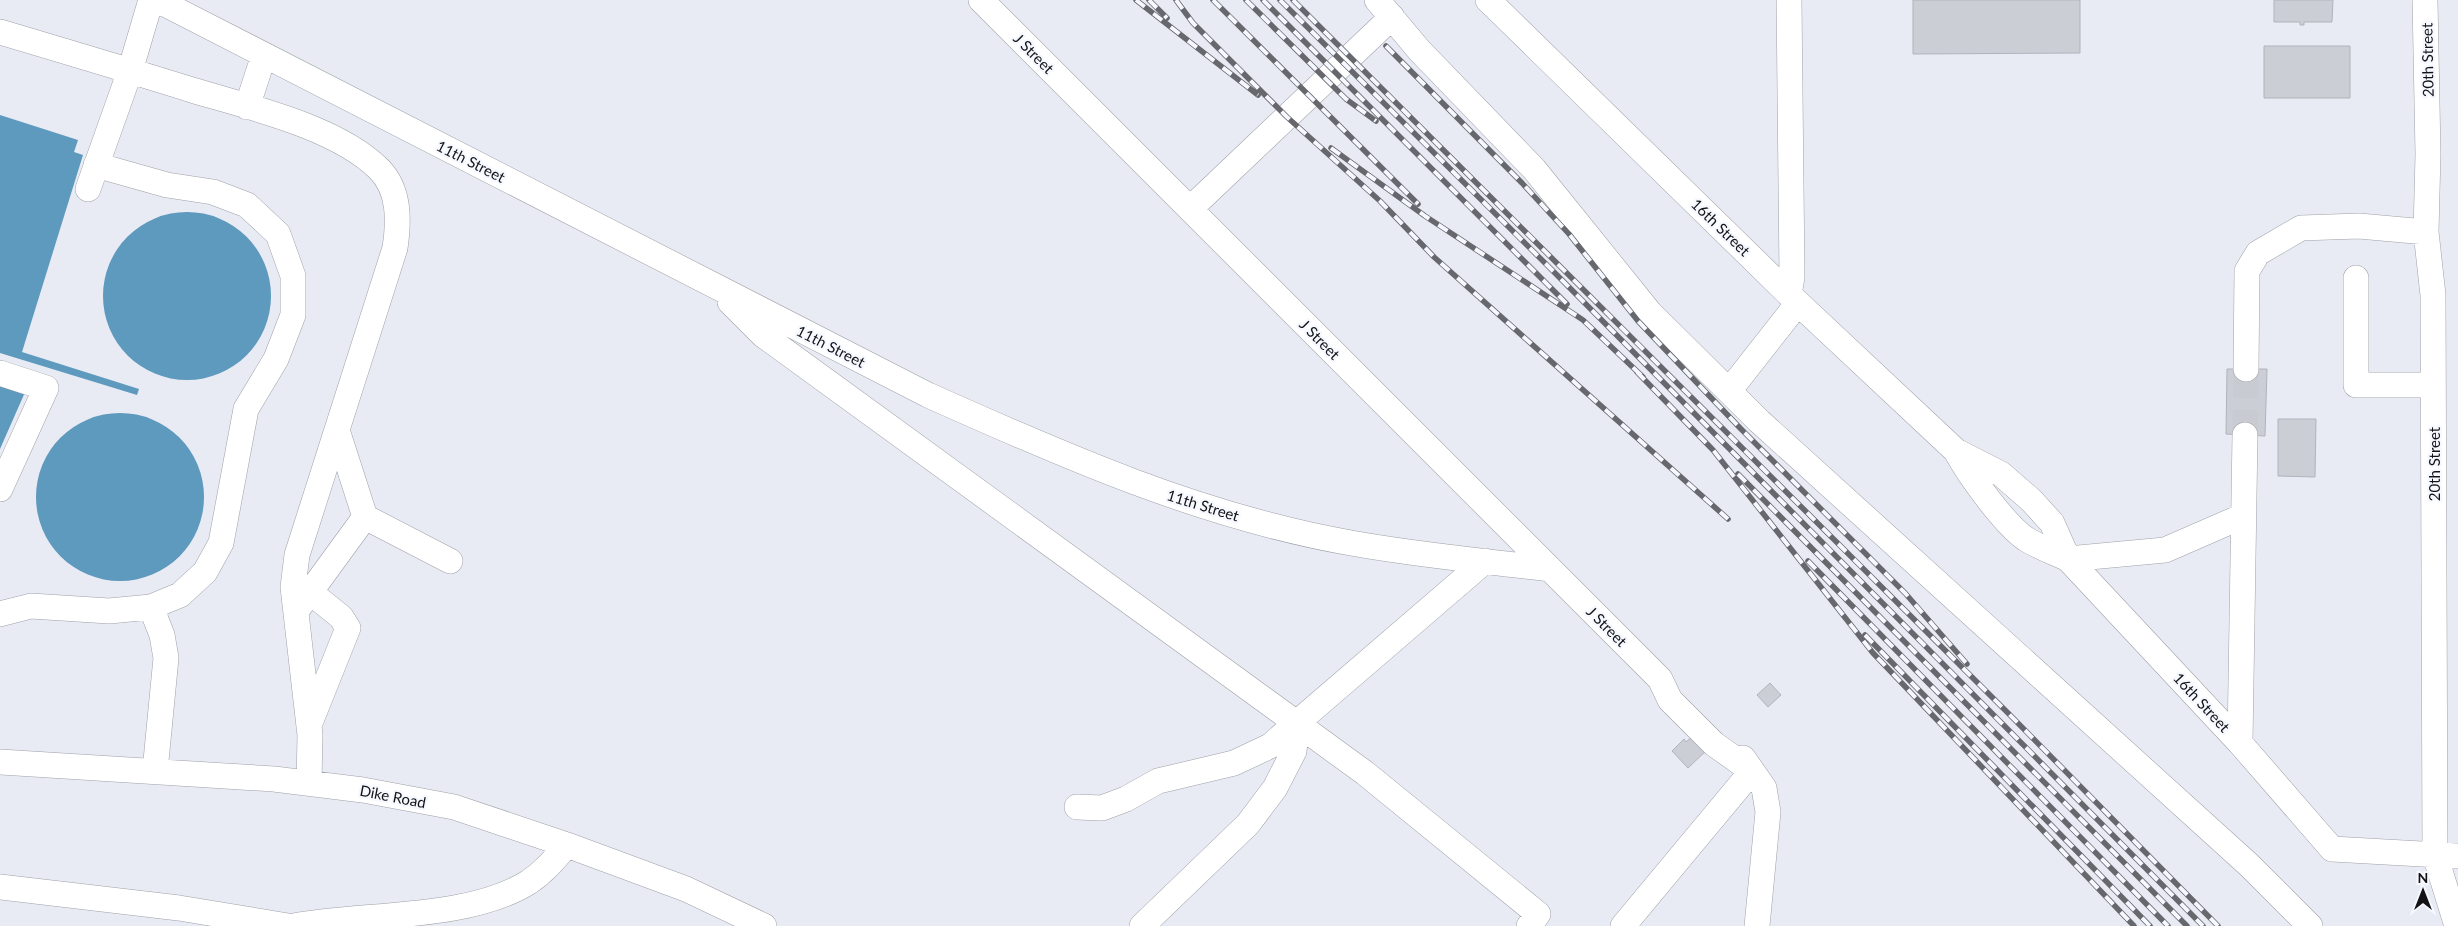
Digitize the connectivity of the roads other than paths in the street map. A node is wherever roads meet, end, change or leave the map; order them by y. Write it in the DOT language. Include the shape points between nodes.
graph roads {
  1 [pos="151,0"];
  2 [pos="157,0"];
  3 [pos="981,0"];
  4 [pos="1488,0"];
  5 [pos="1789,0"];
  6 [pos="2425,0"];
  7 [pos="1384,9"];
  8 [pos="0,32"];
  9 [pos="264,55"];
  10 [pos="130,71"];
  11 [pos="247,107"];
  12 [pos="96,165"];
  13 [pos="88,189"];
  14 [pos="1190,209"];
  15 [pos="2426,232"];
  16 [pos="2356,278"];
  17 [pos="715,287"];
  18 [pos="1794,298"];
  19 [pos="2246,369"];
  20 [pos="0,373"];
  21 [pos="2433,385"];
  22 [pos="1729,392"];
  23 [pos="337,430"];
  24 [pos="2245,435"];
  25 [pos="0,489"];
  26 [pos="2243,516"];
  27 [pos="365,517"];
  28 [pos="2068,559"];
  29 [pos="450,561"];
  30 [pos="1484,561"];
  31 [pos="1550,569"];
  32 [pos="303,602"];
  33 [pos="152,607"];
  34 [pos="0,614"];
  35 [pos="1297,723"];
  36 [pos="309,725"];
  37 [pos="2240,742"];
  38 [pos="0,762"];
  39 [pos="155,771"];
  40 [pos="1752,771"];
  41 [pos="309,783"];
  42 [pos="1077,807"];
  43 [pos="567,845"];
  44 [pos="2447,855"];
  45 [pos="0,887"];
  46 [pos="288,926"];
  47 [pos="294,926"];
  48 [pos="764,926"];
  49 [pos="1142,926"];
  50 [pos="1529,926"];
  51 [pos="1623,926"];
  52 [pos="1757,926"];
  53 [pos="2310,926"];
  54 [pos="2457,926"];
  1 -- 10 [label="lane"];
  2 -- 9 [label="lane, 11th Street"];
  3 -- 14 [label="lane, J Street"];
  4 -- 18 [label="lane, 16th Street"];
  5 -- 18 [label="lane"];
  6 -- 15 [label="lane, 20th Street"];
  7 -- 14 [label="lane"];
  7 -- 22 [label="lane" via="1419,50 1534,169 1650,314"];
  8 -- 10 [label="lane"];
  9 -- 11 [label="lane"];
  9 -- 17 [label="lane, 11th Street"];
  10 -- 11 [label="lane"];
  10 -- 12 [label="lane"];
  11 -- 23 [label="lane" via="315,130 350,148 380,170 395,196 399,223 395,248"];
  12 -- 13 [label="lane"];
  12 -- 33 [label="lane" via="167,185 213,192 247,205 278,234 293,276 293,315 276,359 246,409 221,543 205,572 180,594"];
  14 -- 31 [label="lane, J Street"];
  15 -- 19 [label="lane" via="2359,226 2301,228 2258,253 2248,271"];
  15 -- 21 [label="lane, 20th Street" via="2433,295"];
  16 -- 21 [label="lane" via="2356,385"];
  17 -- 30 [label="lane, 11th Street" via="928,395 1039,445 1157,491 1255,520 1350,543"];
  17 -- 35 [label="lane" via="763,336"];
  18 -- 22 [label="lane"];
  18 -- 28 [label="lane, 16th Street" via="1956,451 1968,473 2026,539"];
  20 -- 25 [label="lane" via="46,388"];
  21 -- 44 [label="lane, 20th Street"];
  22 -- 53 [label="lane" via="2249,865"];
  23 -- 27 [label="lane"];
  23 -- 32 [label="lane" via="297,555 293,587"];
  24 -- 26 [label="lane"];
  26 -- 28 [label="lane" via="2165,550"];
  26 -- 37 [label="lane"];
  27 -- 29 [label="lane"];
  27 -- 32 [label="lane"];
  28 -- 37 [label="lane, 16th Street"];
  30 -- 31 [label="lane, 11th Street"];
  30 -- 35 [label="lane"];
  31 -- 40 [label="lane, J Street" via="1660,678 1670,700 1714,744"];
  32 -- 36 [label="lane"];
  32 -- 36 [label="lane" via="341,617 348,628"];
  33 -- 34 [label="lane" via="110,611 31,606"];
  33 -- 39 [label="lane" via="166,658"];
  35 -- 42 [label="lane" via="1270,746 1234,762 1158,781 1102,808"];
  35 -- 49 [label="lane" via="1294,752 1276,788 1248,824"];
  35 -- 50 [label="lane" via="1365,773 1538,914"];
  36 -- 41 [label="lane"];
  37 -- 44 [label="lane, 16th Street" via="2332,850"];
  38 -- 39 [label="lane, Dike Road"];
  39 -- 41 [label="lane, Dike Road"];
  40 -- 51 [label="lane"];
  40 -- 52 [label="lane, J Street" via="1764,788 1768,812"];
  41 -- 43 [label="lane, Dike Road" via="454,808"];
  43 -- 47 [label="lane" via="550,866 528,882 497,896 427,911 324,920"];
  43 -- 48 [label="lane, Dike Road" via="686,889"];
  44 -- 54 [label="lane, 20th Street"];
  45 -- 46 [label="lane" via="179,908"];
}
